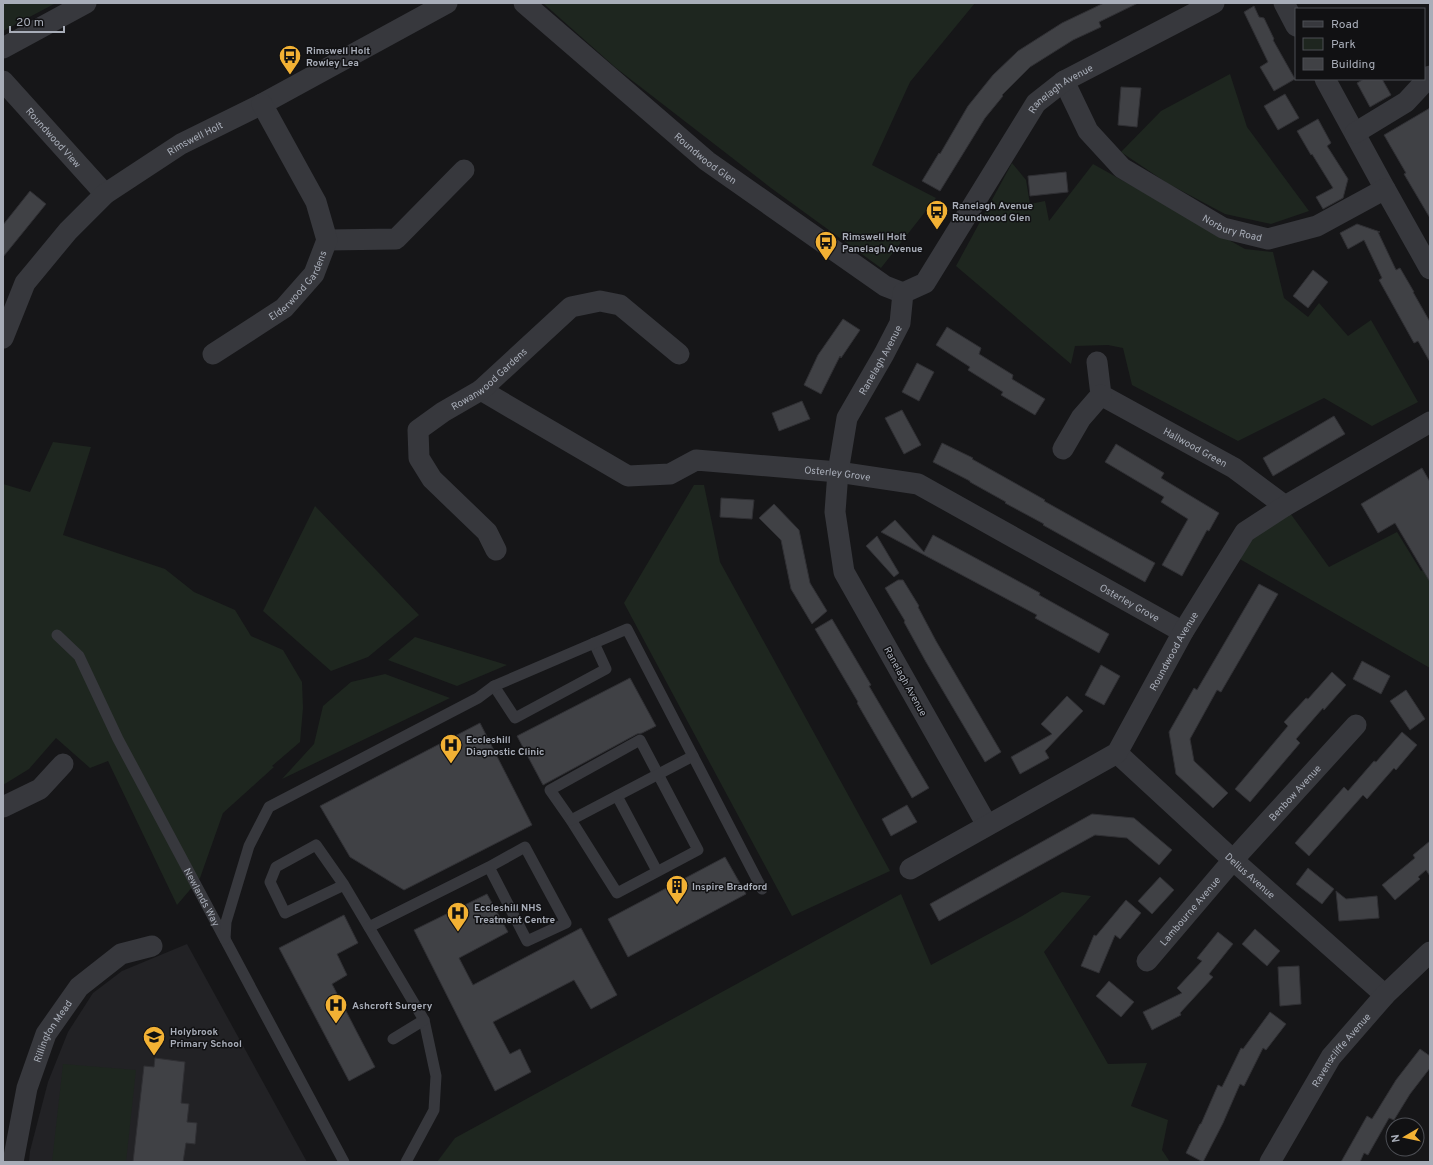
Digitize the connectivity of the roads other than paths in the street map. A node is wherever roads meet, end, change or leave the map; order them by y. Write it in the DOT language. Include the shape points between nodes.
graph roads {
  1 [pos="86,3"];
  2 [pos="447,3"];
  3 [pos="524,3"];
  4 [pos="1214,3"];
  5 [pos="1284,3"];
  6 [pos="1295,24"];
  7 [pos="3,48"];
  8 [pos="1430,76"];
  9 [pos="1326,80"];
  10 [pos="3,81"];
  11 [pos="1064,81"];
  12 [pos="262,104"];
  13 [pos="1355,133"];
  14 [pos="464,170"];
  15 [pos="1385,189"];
  16 [pos="105,194"];
  17 [pos="327,240"];
  18 [pos="1429,264"];
  19 [pos="903,293"];
  20 [pos="3,338"];
  21 [pos="213,354"];
  22 [pos="679,354"];
  23 [pos="1097,362"];
  24 [pos="481,390"];
  25 [pos="1101,395"];
  26 [pos="1430,422"];
  27 [pos="1063,449"];
  28 [pos="838,472"];
  29 [pos="1285,506"];
  30 [pos="496,550"];
  31 [pos="1183,632"];
  32 [pos="57,635"];
  33 [pos="594,643"];
  34 [pos="494,686"];
  35 [pos="1356,725"];
  36 [pos="1117,753"];
  37 [pos="693,756"];
  38 [pos="63,764"];
  39 [pos="658,774"];
  40 [pos="617,796"];
  41 [pos="3,806"];
  42 [pos="571,820"];
  43 [pos="987,825"];
  44 [pos="1233,860"];
  45 [pos="489,867"];
  46 [pos="910,869"];
  47 [pos="657,871"];
  48 [pos="344,885"];
  49 [pos="762,889"];
  50 [pos="369,927"];
  51 [pos="225,939"];
  52 [pos="152,946"];
  53 [pos="1430,952"];
  54 [pos="1147,961"];
  55 [pos="1386,995"];
  56 [pos="424,1020"];
  57 [pos="393,1039"];
  58 [pos="13,1162"];
  59 [pos="344,1162"];
  60 [pos="406,1162"];
  61 [pos="1270,1162"];
  1 -- 7 [label="street"];
  2 -- 12 [label="street, Rimswell Holt"];
  3 -- 19 [label="street, Roundwood Glen" via="707,161 884,286"];
  4 -- 11 [label="street, Ranelagh Avenue"];
  5 -- 6 [label="street"];
  8 -- 13 [label="street" via="1406,102"];
  9 -- 13 [label="street"];
  10 -- 16 [label="street, Roundwood View"];
  11 -- 15 [label="street, Norbury Road" via="1088,131 1122,168 1223,228 1268,239 1317,226"];
  11 -- 19 [label="street, Ranelagh Avenue" via="1036,103 925,283"];
  12 -- 16 [label="street, Rimswell Holt" via="181,144"];
  12 -- 17 [label="street, Elderwood Gardens" via="316,202"];
  13 -- 15 [label="street"];
  14 -- 17 [label="street" via="396,239"];
  15 -- 18 [label="street"];
  16 -- 20 [label="street, Rimswell Holt" via="68,231 24,283"];
  17 -- 21 [label="street, Elderwood Gardens" via="314,274 284,308"];
  19 -- 28 [label="street, Ranelagh Avenue" via="900,323 847,418"];
  22 -- 24 [label="street, Rowanwood Gardens" via="620,305 600,301 571,307"];
  23 -- 25 [label="street"];
  24 -- 28 [label="street, Osterley Grove" via="628,476 670,474 696,460"];
  24 -- 30 [label="street, Rowanwood Gardens" via="418,430 419,458 432,479 487,532"];
  25 -- 27 [label="street" via="1081,418"];
  25 -- 29 [label="street, Hallwood Green" via="1234,468"];
  26 -- 29 [label="street, Roundwood Avenue"];
  28 -- 31 [label="street, Osterley Grove" via="918,484"];
  28 -- 43 [label="street, Ranelagh Avenue" via="835,512 844,572"];
  29 -- 31 [label="street, Roundwood Avenue" via="1245,532"];
  31 -- 36 [label="street, Roundwood Avenue"];
  32 -- 51 [label="lane, Newlands Way" via="79,656 118,739"];
  33 -- 34 [label="lane"];
  33 -- 34 [label="lane" via="606,669 515,718"];
  33 -- 37 [label="lane" via="627,629"];
  34 -- 51 [label="lane" via="478,698 269,807 249,846 226,922"];
  35 -- 44 [label="street, Benbow Avenue"];
  36 -- 43 [label="street"];
  36 -- 44 [label="street, Delius Avenue"];
  37 -- 39 [label="lane"];
  37 -- 49 [label="lane"];
  38 -- 41 [label="street" via="40,789"];
  39 -- 40 [label="lane"];
  39 -- 42 [label="lane" via="640,740 550,790"];
  39 -- 47 [label="lane" via="698,850"];
  40 -- 42 [label="lane"];
  40 -- 47 [label="lane"];
  42 -- 47 [label="lane" via="617,893"];
  43 -- 46 [label="street"];
  44 -- 54 [label="street, Lambourne Avenue"];
  44 -- 55 [label="street, Delius Avenue"];
  45 -- 45 [label="lane" via="527,941 566,923 525,847"];
  45 -- 50 [label="lane"];
  48 -- 48 [label="lane" via="285,913 270,882 276,867 316,845"];
  48 -- 50 [label="lane"];
  50 -- 56 [label="lane"];
  51 -- 59 [label="lane, Newlands Way"];
  52 -- 58 [label="street, Rillington Mead" via="121,954 79,987 46,1034 27,1088"];
  53 -- 55 [label="street, Ravenscliffe Avenue"];
  55 -- 61 [label="street, Ravenscliffe Avenue" via="1330,1057"];
  56 -- 57 [label="lane"];
  56 -- 60 [label="lane" via="436,1076 434,1110"];
}
